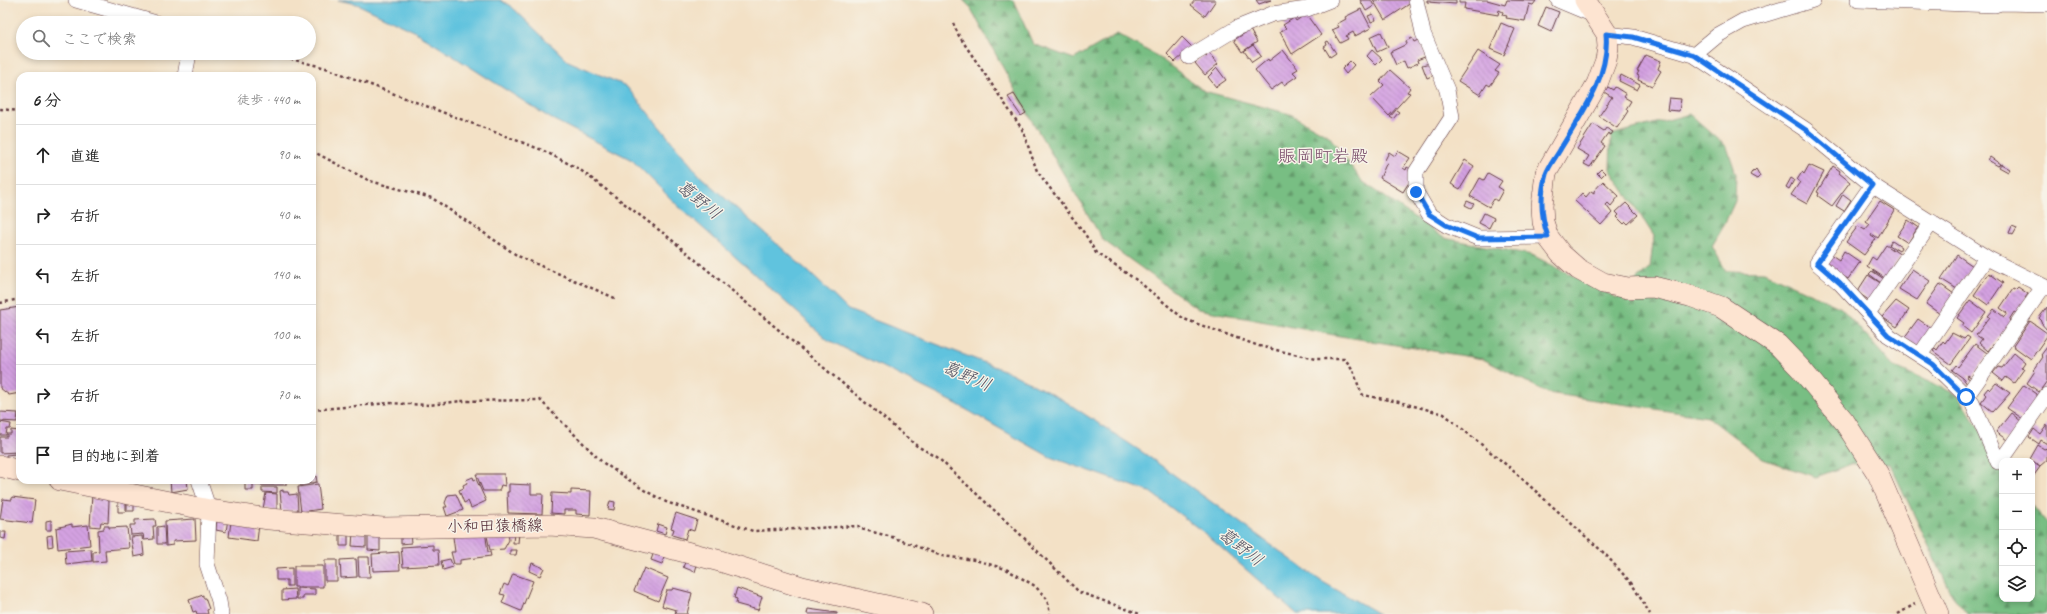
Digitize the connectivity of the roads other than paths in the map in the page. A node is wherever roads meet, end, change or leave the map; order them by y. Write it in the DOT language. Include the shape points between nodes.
graph roads {
  1 [pos="76,0"];
  2 [pos="1330,0"];
  3 [pos="1416,0"];
  4 [pos="1558,0"];
  5 [pos="1813,0"];
  6 [pos="1858,0"];
  7 [pos="2047,4"];
  8 [pos="1289,5"];
  9 [pos="1589,8"];
  10 [pos="132,16"];
  11 [pos="1606,34"];
  12 [pos="1694,55"];
  13 [pos="1188,57"];
  14 [pos="188,60"];
  15 [pos="186,72"];
  16 [pos="1872,185"];
  17 [pos="1932,222"];
  18 [pos="1548,237"];
  19 [pos="1986,258"];
  20 [pos="2045,288"];
  21 [pos="1868,313"];
  22 [pos="1920,355"];
  23 [pos="2047,396"];
  24 [pos="1966,397"];
  25 [pos="0,466"];
  26 [pos="16,470"];
  27 [pos="80,484"];
  28 [pos="200,484"];
  29 [pos="209,510"];
  30 [pos="221,614"];
  31 [pos="922,614"];
  32 [pos="1938,614"];
  1 -- 10 [label="street"];
  2 -- 8 [label="street" via="1307,9"];
  3 -- 18 [label="street" via="1423,33 1447,90 1452,117 1416,172 1416,192 1429,214 1446,225 1478,238"];
  4 -- 9 [label="street"];
  5 -- 12 [label="street" via="1743,21 1718,35"];
  6 -- 7 [label="street" via="1995,5"];
  8 -- 13 [label="street" via="1238,28"];
  9 -- 11 [label="main road"];
  11 -- 12 [label="street" via="1633,37"];
  11 -- 18 [label="main road" via="1606,60 1597,84 1546,173 1542,206 1543,222"];
  12 -- 16 [label="street" via="1806,130"];
  14 -- 15 [label="street"];
  16 -- 17 [label="street"];
  16 -- 21 [label="street" via="1817,263"];
  17 -- 19 [label="street"];
  17 -- 21 [label="street"];
  18 -- 32 [label="main road" via="1561,254 1578,269 1603,283 1628,288 1653,287 1690,296 1721,307 1778,345 1844,421 1866,452 1878,474"];
  19 -- 20 [label="street"];
  19 -- 22 [label="street"];
  20 -- 24 [label="street"];
  21 -- 22 [label="street" via="1888,335"];
  22 -- 24 [label="street" via="1933,364"];
  23 -- 24 [label="street" via="1998,462 1972,402"];
  25 -- 26 [label="main road"];
  27 -- 29 [label="main road, 小和田猿橋線"];
  28 -- 29 [label="street"];
  29 -- 30 [label="street" via="207,564"];
  29 -- 31 [label="main road, 小和田猿橋線" via="269,519 382,528 549,525 594,528 720,561 802,587"];
}
